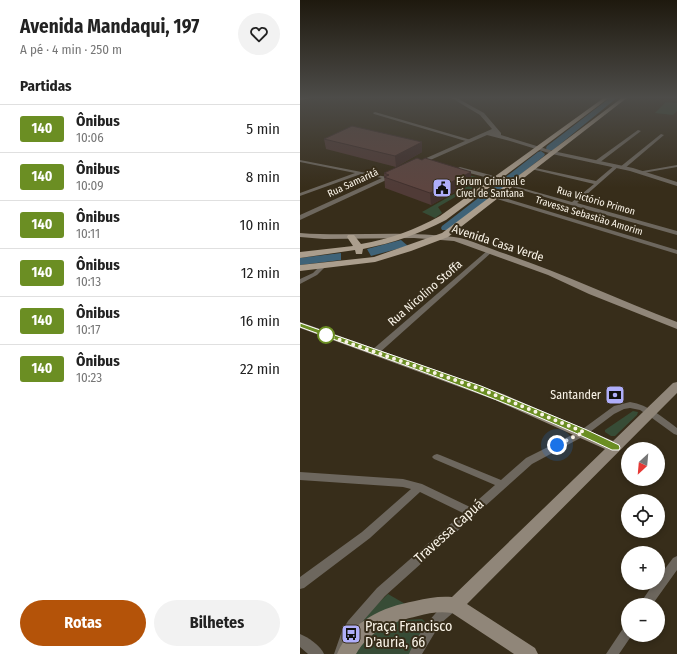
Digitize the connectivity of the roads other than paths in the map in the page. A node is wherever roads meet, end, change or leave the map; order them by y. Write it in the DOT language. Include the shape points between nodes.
graph roads {
  1 [pos="424,128"];
  2 [pos="493,128"];
  3 [pos="565,128"];
  4 [pos="585,128"];
  5 [pos="495,130"];
  6 [pos="639,131"];
  7 [pos="487,134"];
  8 [pos="662,135"];
  9 [pos="501,136"];
  10 [pos="470,141"];
  11 [pos="537,148"];
  12 [pos="553,152"];
  13 [pos="426,160"];
  14 [pos="300,161"];
  15 [pos="597,162"];
  16 [pos="440,164"];
  17 [pos="413,166"];
  18 [pos="677,166"];
  19 [pos="619,167"];
  20 [pos="454,168"];
  21 [pos="533,168"];
  22 [pos="401,172"];
  23 [pos="643,172"];
  24 [pos="360,173"];
  25 [pos="387,178"];
  26 [pos="496,178"];
  27 [pos="597,183"];
  28 [pos="677,184"];
  29 [pos="511,186"];
  30 [pos="300,196"];
  31 [pos="496,197"];
  32 [pos="573,204"];
  33 [pos="300,218"];
  34 [pos="432,225"];
  35 [pos="450,232"];
  36 [pos="677,234"];
  37 [pos="300,235"];
  38 [pos="351,236"];
  39 [pos="405,237"];
  40 [pos="440,238"];
  41 [pos="359,248"];
  42 [pos="490,251"];
  43 [pos="677,252"];
  44 [pos="300,255"];
  45 [pos="348,263"];
  46 [pos="324,265"];
  47 [pos="300,268"];
  48 [pos="300,282"];
  49 [pos="300,325"];
  50 [pos="677,326"];
  51 [pos="375,352"];
  52 [pos="677,386"];
  53 [pos="650,413"];
  54 [pos="584,432"];
  55 [pos="677,432"];
  56 [pos="615,448"];
  57 [pos="437,457"];
  58 [pos="300,476"];
  59 [pos="501,484"];
  60 [pos="419,487"];
  61 [pos="470,512"];
  62 [pos="677,561"];
  63 [pos="300,584"];
  64 [pos="651,598"];
  65 [pos="454,605"];
  66 [pos="300,640"];
  67 [pos="621,640"];
  68 [pos="318,654"];
  69 [pos="340,654"];
  70 [pos="346,654"];
  71 [pos="415,654"];
  72 [pos="529,654"];
  73 [pos="612,654"];
  1 -- 10 [label="street"];
  2 -- 5 [label="street"];
  3 -- 11 [label="main road"];
  4 -- 12 [label="main road"];
  5 -- 7 [label="street"];
  5 -- 9 [label="street"];
  6 -- 15 [label="street"];
  7 -- 9 [label="street"];
  7 -- 10 [label="street"];
  8 -- 19 [label="street"];
  9 -- 11 [label="street"];
  10 -- 13 [label="street"];
  11 -- 12 [label="street"];
  11 -- 26 [label="main road"];
  12 -- 15 [label="street"];
  12 -- 21 [label="main road"];
  13 -- 16 [label="street"];
  13 -- 17 [label="street"];
  14 -- 24 [label="street"];
  15 -- 19 [label="street"];
  18 -- 23 [label="street"];
  19 -- 23 [label="street"];
  19 -- 27 [label="street"];
  20 -- 26 [label="street"];
  21 -- 27 [label="street"];
  21 -- 29 [label="main road"];
  22 -- 25 [label="street, Rua Samaritá"];
  23 -- 28 [label="street"];
  24 -- 25 [label="street"];
  24 -- 30 [label="street"];
  25 -- 33 [label="street, Rua Samaritá"];
  26 -- 34 [label="main road"];
  27 -- 32 [label="street"];
  29 -- 31 [label="main road"];
  29 -- 32 [label="street, Rua Victório Primon"];
  31 -- 35 [label="main road"];
  31 -- 43 [label="street, Travessa Sebastião Amorim"];
  32 -- 36 [label="street, Rua Victório Primon"];
  34 -- 35 [label="main road" via="436,230"];
  34 -- 39 [label="main road"];
  35 -- 40 [label="main road"];
  37 -- 38 [label="main road, Avenida Casa Verde"];
  38 -- 39 [label="main road, Avenida Casa Verde"];
  38 -- 41 [label="main road"];
  39 -- 40 [label="main road, Avenida Casa Verde"];
  39 -- 41 [label="main road"];
  40 -- 42 [label="main road, Avenida Casa Verde" via="455,239"];
  40 -- 45 [label="main road" via="408,250"];
  41 -- 44 [label="main road"];
  41 -- 45 [label="main road" via="356,257"];
  42 -- 50 [label="main road, Avenida Casa Verde" via="551,273"];
  42 -- 51 [label="street, Rua Nicolino Stoffa"];
  45 -- 46 [label="main road"];
  46 -- 47 [label="main road"];
  46 -- 48 [label="street"];
  49 -- 51 [label="main road"];
  51 -- 54 [label="main road" via="478,388"];
  52 -- 53 [label="main road"];
  53 -- 54 [label="street, Travessa Capuá" via="639,407 624,406"];
  53 -- 55 [label="street, Travessa Capuá"];
  53 -- 56 [label="main road"];
  54 -- 56 [label="main road"];
  54 -- 59 [label="street, Travessa Capuá" via="534,458"];
  56 -- 65 [label="main road"];
  57 -- 59 [label="street"];
  58 -- 60 [label="street" via="403,483"];
  59 -- 61 [label="street, Travessa Capuá"];
  60 -- 61 [label="street"];
  60 -- 63 [label="street" via="366,535"];
  61 -- 69 [label="street, Travessa Capuá" via="365,610 346,635"];
  62 -- 64 [label="street"];
  65 -- 70 [label="main road" via="442,603 393,612 363,630 351,643"];
  65 -- 71 [label="street" via="436,620"];
  65 -- 72 [label="main road"];
  66 -- 68 [label="street"];
  67 -- 73 [label="street"];
}
